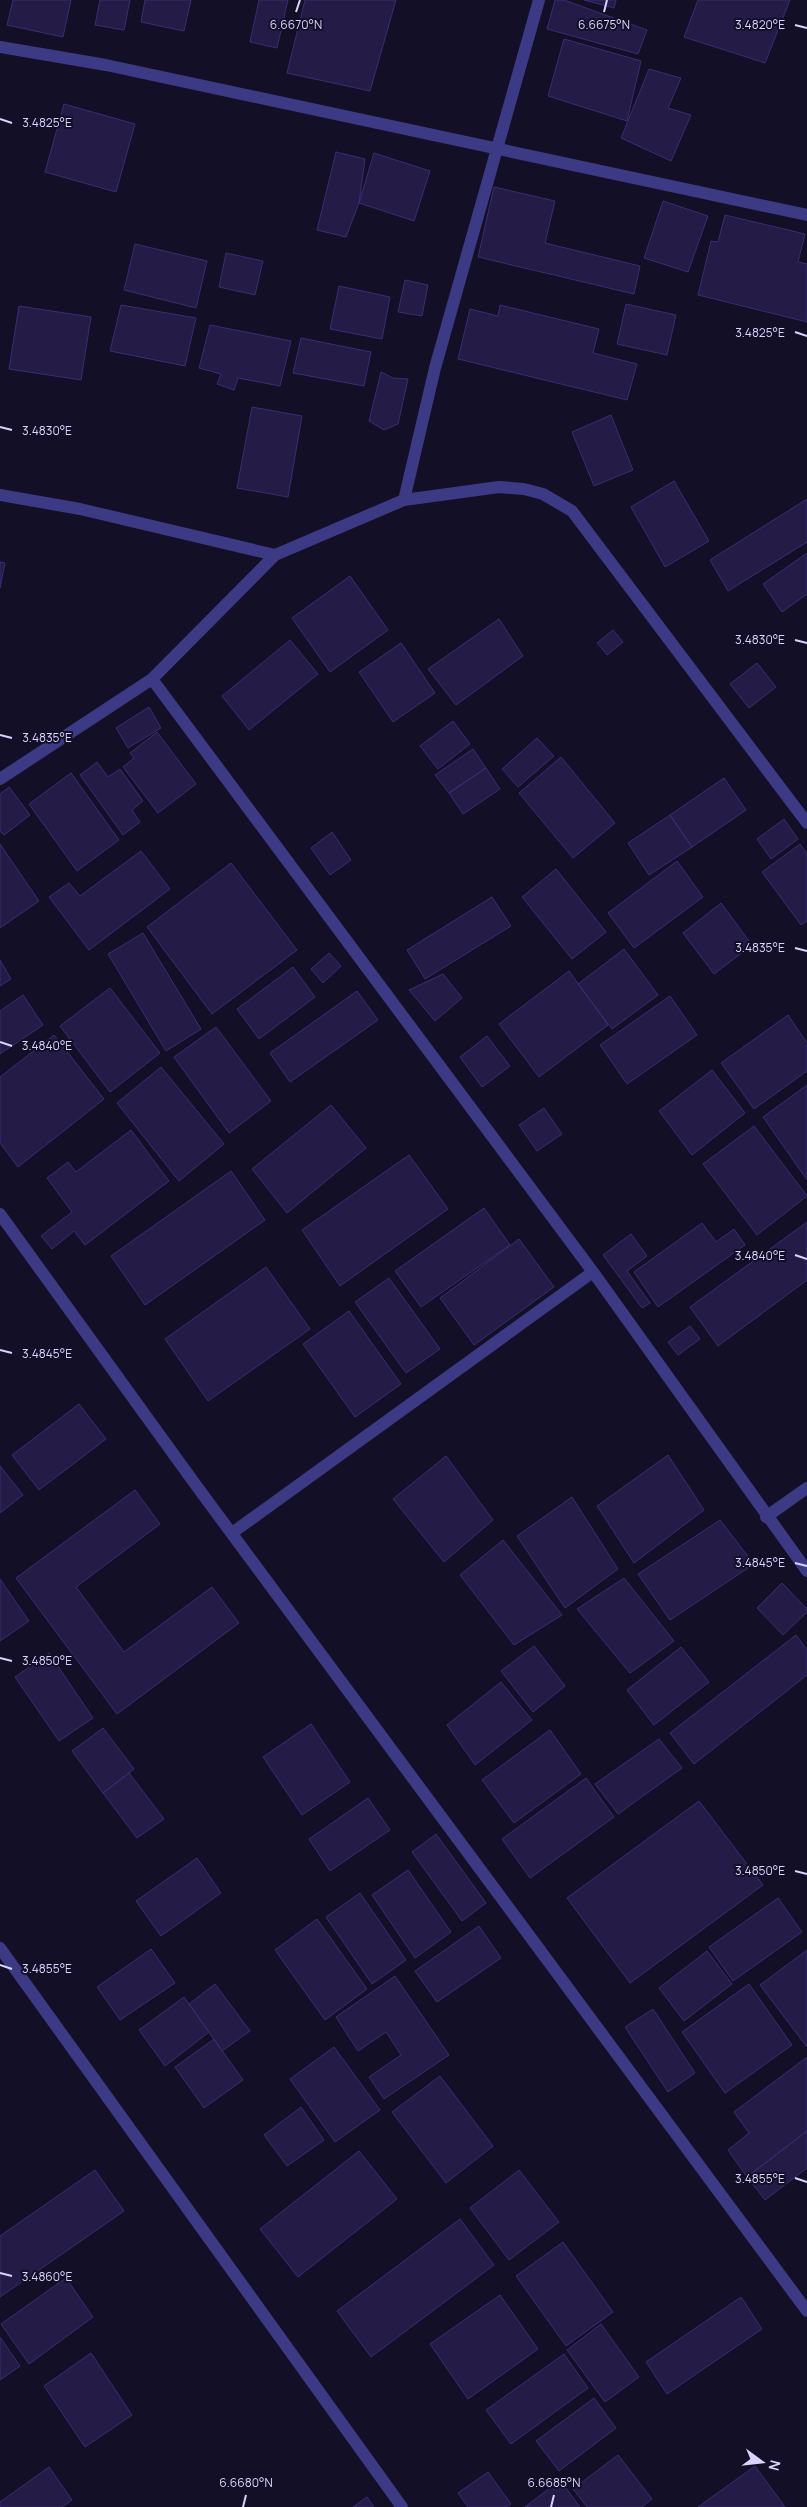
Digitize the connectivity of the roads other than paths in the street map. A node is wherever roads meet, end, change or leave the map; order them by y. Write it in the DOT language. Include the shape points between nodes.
graph roads {
  1 [pos="539,0"];
  2 [pos="0,47"];
  3 [pos="497,149"];
  4 [pos="807,215"];
  5 [pos="0,495"];
  6 [pos="404,500"];
  7 [pos="275,555"];
  8 [pos="152,680"];
  9 [pos="0,779"];
  10 [pos="807,823"];
  11 [pos="0,1214"];
  12 [pos="593,1272"];
  13 [pos="807,1488"];
  14 [pos="766,1517"];
  15 [pos="232,1533"];
  16 [pos="807,1571"];
  17 [pos="0,1948"];
  18 [pos="807,2311"];
  19 [pos="402,2507"];
  1 -- 3 [label="street"];
  2 -- 3 [label="street" via="116,68"];
  3 -- 4 [label="street"];
  3 -- 6 [label="street" via="435,368"];
  5 -- 7 [label="street" via="80,509"];
  6 -- 7 [label="street"];
  6 -- 10 [label="street" via="499,487 543,494 572,511"];
  7 -- 8 [label="street"];
  8 -- 9 [label="street"];
  8 -- 12 [label="street"];
  11 -- 15 [label="street"];
  12 -- 14 [label="street"];
  12 -- 15 [label="street"];
  13 -- 14 [label="street"];
  14 -- 16 [label="street"];
  15 -- 18 [label="street"];
  17 -- 19 [label="street"];
}
